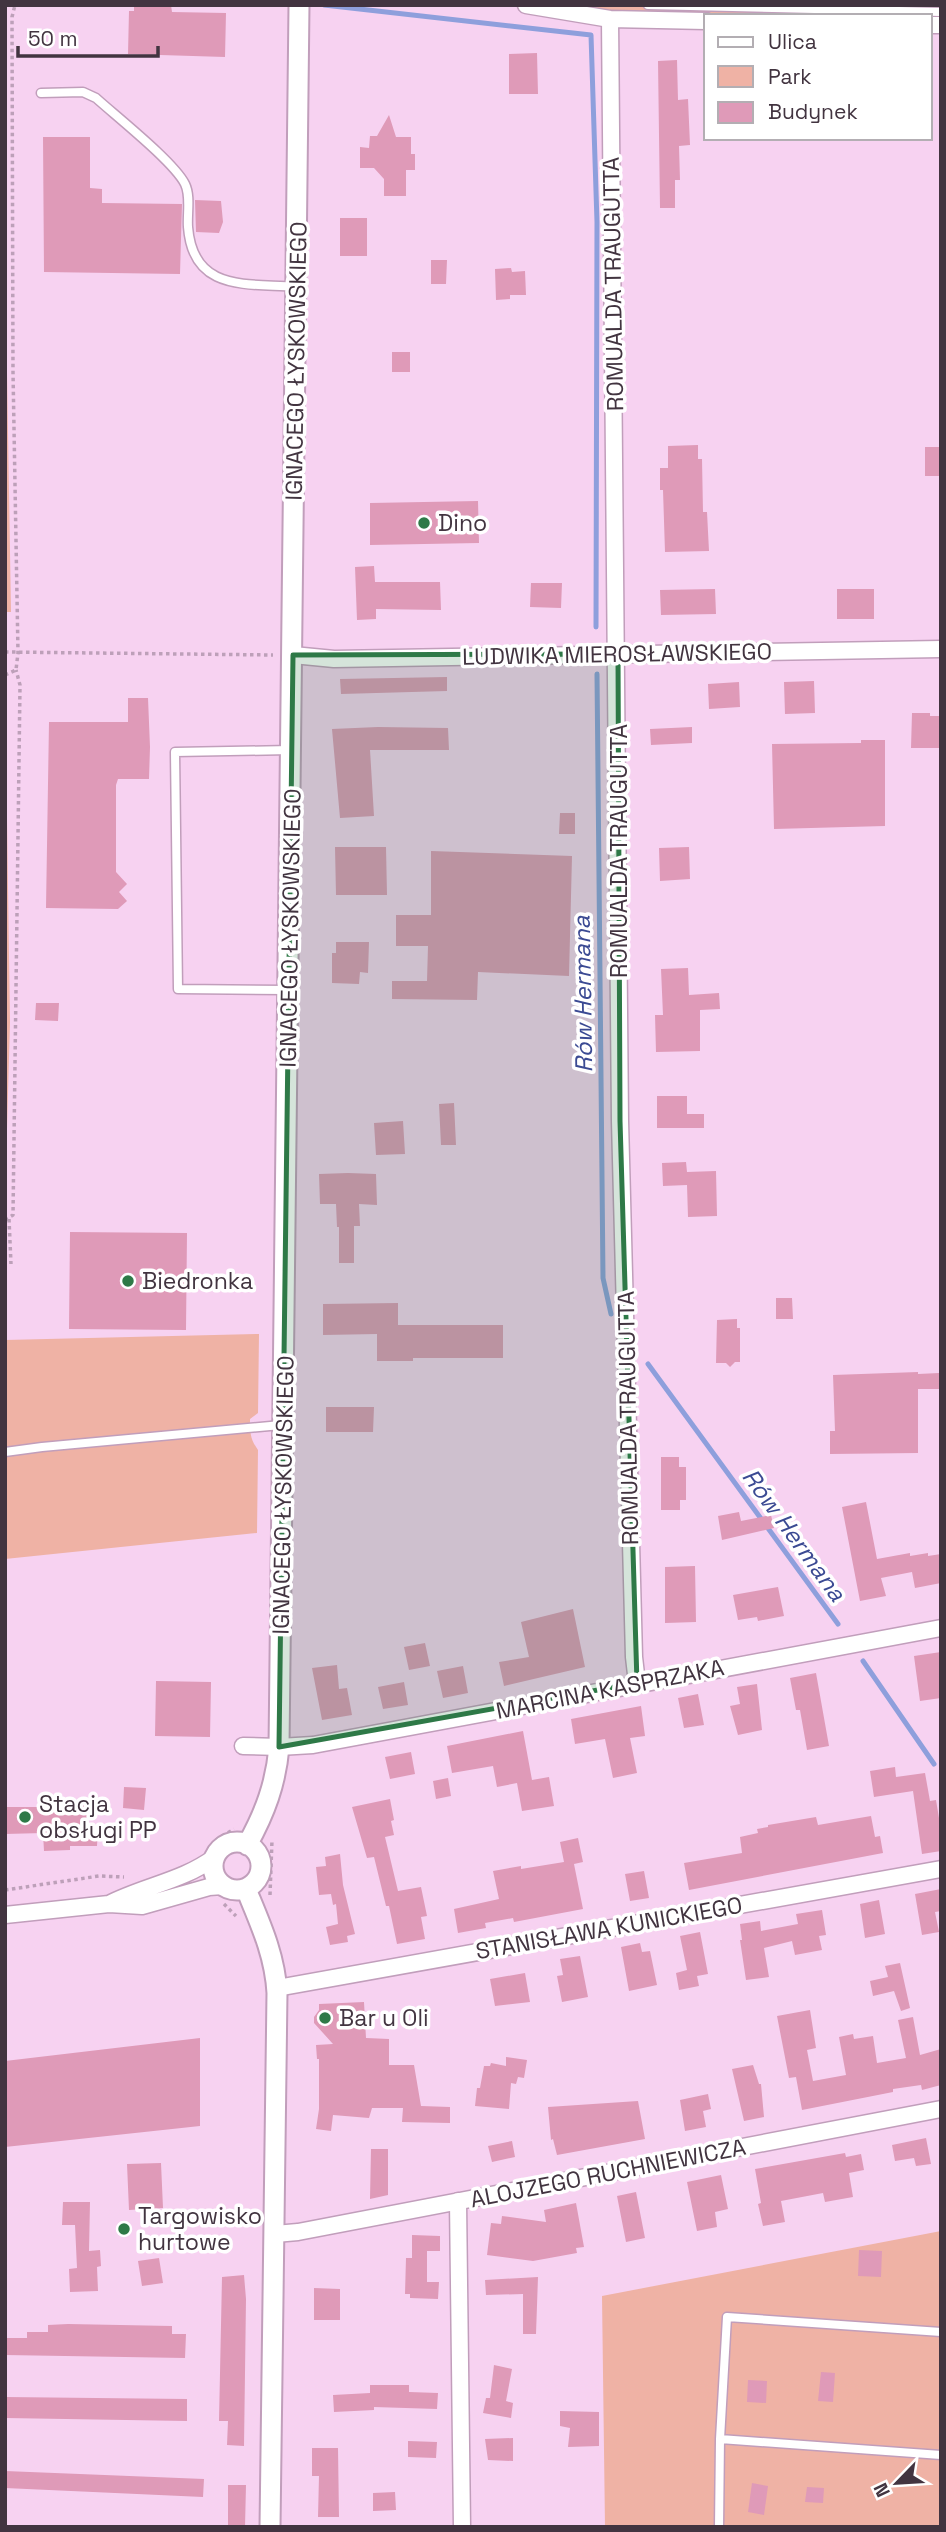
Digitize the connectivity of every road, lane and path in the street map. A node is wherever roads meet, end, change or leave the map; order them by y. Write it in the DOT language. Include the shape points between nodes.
graph roads {
  1 [pos="15,5"];
  2 [pos="299,5"];
  3 [pos="526,5"];
  4 [pos="648,5"];
  5 [pos="884,8"];
  6 [pos="941,12"];
  7 [pos="610,19"];
  8 [pos="704,21"];
  9 [pos="41,93"];
  10 [pos="296,287"];
  11 [pos="941,649"];
  12 [pos="5,652"];
  13 [pos="18,653"];
  14 [pos="618,654"];
  15 [pos="293,656"];
  16 [pos="16,670"];
  17 [pos="5,675"];
  18 [pos="292,750"];
  19 [pos="289,990"];
  20 [pos="7,1219"];
  21 [pos="11,1264"];
  22 [pos="284,1425"];
  23 [pos="5,1452"];
  24 [pos="941,1628"];
  25 [pos="637,1683"];
  26 [pos="243,1746"];
  27 [pos="279,1747"];
  28 [pos="277,1829"];
  29 [pos="247,1845"];
  30 [pos="215,1857"];
  31 [pos="941,1869"];
  32 [pos="134,1876"];
  33 [pos="246,1889"];
  34 [pos="5,1890"];
  35 [pos="222,1893"];
  36 [pos="109,1904"];
  37 [pos="274,1906"];
  38 [pos="5,1914"];
  39 [pos="240,1921"];
  40 [pos="277,1988"];
  41 [pos="941,2109"];
  42 [pos="458,2202"];
  43 [pos="275,2234"];
  44 [pos="941,2332"];
  45 [pos="720,2439"];
  46 [pos="941,2455"];
  47 [pos="270,2527"];
  48 [pos="462,2527"];
  49 [pos="719,2527"];
  1 -- 13 [label="path" via="13,372"];
  2 -- 10 [label="street, IGNACEGO ŁYSKOWSKIEGO"];
  3 -- 7 [label="street"];
  4 -- 5 [label="lane"];
  5 -- 6 [label="lane"];
  7 -- 8 [label="street"];
  7 -- 14 [label="street, ROMUALDA TRAUGUTTA"];
  9 -- 10 [label="lane" via="83,92 96,98 173,168 188,192 193,252 206,270 226,282"];
  10 -- 15 [label="street, IGNACEGO ŁYSKOWSKIEGO"];
  11 -- 14 [label="street, LUDWIKA MIEROSŁAWSKIEGO"];
  12 -- 13 [label="path"];
  13 -- 15 [label="path"];
  13 -- 16 [label="path"];
  14 -- 15 [label="street, LUDWIKA MIEROSŁAWSKIEGO"];
  14 -- 25 [label="street, ROMUALDA TRAUGUTTA" via="620,1121"];
  15 -- 18 [label="street, IGNACEGO ŁYSKOWSKIEGO"];
  16 -- 17 [label="path"];
  16 -- 20 [label="path" via="20,685 13,1215"];
  18 -- 19 [label="street, IGNACEGO ŁYSKOWSKIEGO"];
  18 -- 19 [label="lane" via="175,752 178,989"];
  19 -- 22 [label="street, IGNACEGO ŁYSKOWSKIEGO"];
  20 -- 21 [label="path"];
  22 -- 23 [label="lane"];
  22 -- 27 [label="street, IGNACEGO ŁYSKOWSKIEGO"];
  24 -- 25 [label="street, MARCINA KASPRZAKA"];
  25 -- 27 [label="street, MARCINA KASPRZAKA" via="313,1745"];
  26 -- 27 [label="street, MARCINA KASPRZAKA"];
  27 -- 29 [label="street, IGNACEGO ŁYSKOWSKIEGO" via="273,1787"];
  28 -- 37 [label="path" via="271,1851"];
  29 -- 30 [label="street" via="232,1843"];
  29 -- 33 [label="street" via="258,1855 261,1870"];
  30 -- 35 [label="street" via="214,1872"];
  30 -- 36 [label="street" via="181,1877"];
  31 -- 40 [label="street, STANISŁAWA KUNICKIEGO"];
  32 -- 34 [label="path" via="99,1875"];
  33 -- 35 [label="street"];
  33 -- 40 [label="street" via="269,1944"];
  35 -- 36 [label="street" via="209,1887 142,1906"];
  35 -- 39 [label="path"];
  36 -- 38 [label="street"];
  40 -- 43 [label="street"];
  41 -- 42 [label="street, ALOJZEGO RUCHNIEWICZA"];
  42 -- 43 [label="street, ALOJZEGO RUCHNIEWICZA"];
  42 -- 48 [label="street"];
  43 -- 47 [label="street"];
  44 -- 45 [label="lane" via="727,2317"];
  45 -- 46 [label="lane"];
  45 -- 49 [label="lane"];
}
